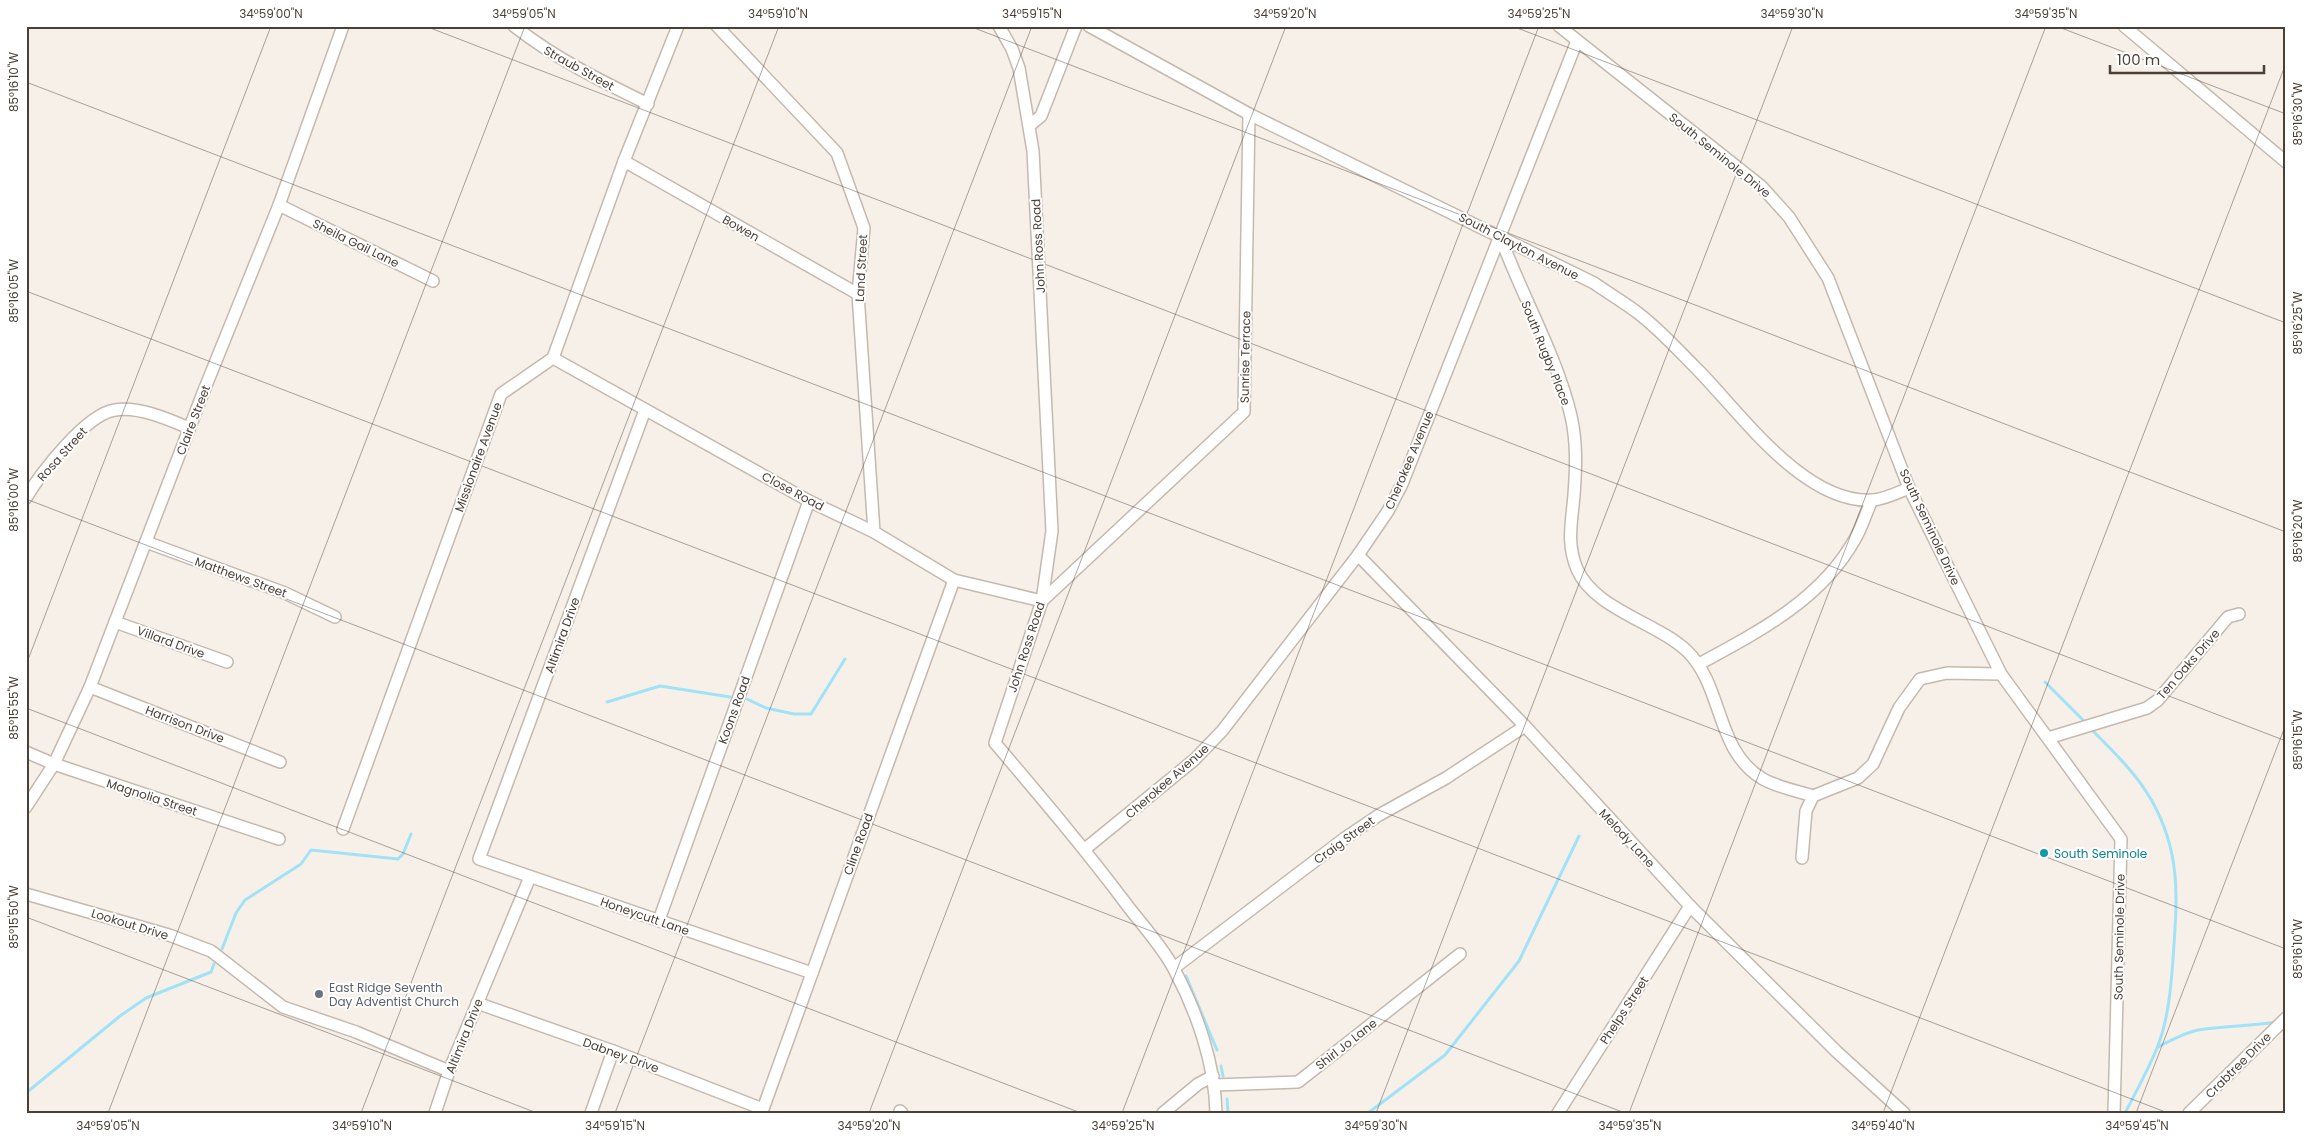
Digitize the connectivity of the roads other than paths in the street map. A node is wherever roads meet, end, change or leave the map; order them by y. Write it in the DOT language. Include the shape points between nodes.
graph roads {
  1 [pos="343,26"];
  2 [pos="514,26"];
  3 [pos="678,26"];
  4 [pos="717,26"];
  5 [pos="999,26"];
  6 [pos="1076,26"];
  7 [pos="1089,26"];
  8 [pos="1559,26"];
  9 [pos="2124,26"];
  10 [pos="1577,41"];
  11 [pos="648,104"];
  12 [pos="1250,114"];
  13 [pos="1030,124"];
  14 [pos="624,161"];
  15 [pos="2286,162"];
  16 [pos="279,204"];
  17 [pos="1500,236"];
  18 [pos="433,280"];
  19 [pos="858,294"];
  20 [pos="554,358"];
  21 [pos="645,410"];
  22 [pos="189,428"];
  23 [pos="1909,488"];
  24 [pos="26,498"];
  25 [pos="1872,500"];
  26 [pos="809,501"];
  27 [pos="874,532"];
  28 [pos="146,542"];
  29 [pos="1358,555"];
  30 [pos="954,580"];
  31 [pos="1042,601"];
  32 [pos="2239,614"];
  33 [pos="335,617"];
  34 [pos="115,622"];
  35 [pos="227,662"];
  36 [pos="1699,664"];
  37 [pos="2001,674"];
  38 [pos="90,687"];
  39 [pos="1525,726"];
  40 [pos="2048,738"];
  41 [pos="26,752"];
  42 [pos="280,762"];
  43 [pos="54,764"];
  44 [pos="1813,796"];
  45 [pos="26,807"];
  46 [pos="343,829"];
  47 [pos="279,839"];
  48 [pos="1085,849"];
  49 [pos="1802,858"];
  50 [pos="479,859"];
  51 [pos="530,877"];
  52 [pos="26,894"];
  53 [pos="1690,906"];
  54 [pos="659,920"];
  55 [pos="1460,954"];
  56 [pos="1174,968"];
  57 [pos="812,973"];
  58 [pos="477,1003"];
  59 [pos="2286,1018"];
  60 [pos="613,1051"];
  61 [pos="450,1071"];
  62 [pos="1214,1081"];
  63 [pos="763,1109"];
  64 [pos="434,1113"];
  65 [pos="590,1113"];
  66 [pos="1163,1113"];
  67 [pos="1216,1113"];
  68 [pos="1558,1113"];
  69 [pos="1904,1113"];
  70 [pos="2114,1113"];
  71 [pos="2189,1113"];
  1 -- 16 [label="street, Claire Street"];
  2 -- 11 [label="street, Straub Street" via="574,67"];
  3 -- 11 [label="street"];
  4 -- 19 [label="street, Land Street" via="837,153 864,228"];
  5 -- 13 [label="street, John Ross Road" via="1019,68"];
  6 -- 13 [label="street" via="1041,116"];
  7 -- 12 [label="street, South Clayton Avenue"];
  8 -- 10 [label="street, South Seminole Drive"];
  9 -- 15 [label="street"];
  10 -- 17 [label="street, Cherokee Avenue"];
  10 -- 23 [label="street, South Seminole Drive" via="1761,186 1789,217 1828,278"];
  11 -- 14 [label="street"];
  12 -- 17 [label="street, South Clayton Avenue"];
  12 -- 31 [label="street, Sunrise Terrace" via="1244,412"];
  13 -- 31 [label="street, John Ross Road" via="1052,531"];
  14 -- 19 [label="street, Bowen"];
  14 -- 20 [label="street"];
  16 -- 18 [label="street, Sheila Gail Lane"];
  16 -- 22 [label="street, Claire Street"];
  17 -- 25 [label="street, South Clayton Avenue" via="1594,283 1637,312 1795,471 1847,497"];
  17 -- 29 [label="street, Cherokee Avenue" via="1402,484"];
  17 -- 36 [label="street, South Rugby Place" via="1559,378 1571,416 1576,454 1570,550 1582,580 1596,594 1664,633"];
  19 -- 27 [label="street, Land Street"];
  20 -- 21 [label="street, Close Road"];
  20 -- 46 [label="street, Missionaire Avenue" via="501,394"];
  21 -- 26 [label="street, Close Road"];
  21 -- 50 [label="street, Altimira Drive"];
  22 -- 24 [label="street, Rosa Street" via="147,414 113,410 80,431"];
  22 -- 28 [label="street, Claire Street"];
  23 -- 25 [label="street, South Clayton Avenue"];
  23 -- 37 [label="street, South Seminole Drive"];
  25 -- 36 [label="street" via="1855,539 1808,596 1770,625"];
  26 -- 27 [label="street, Close Road"];
  26 -- 54 [label="street, Koons Road"];
  27 -- 30 [label="street, Close Road"];
  28 -- 33 [label="street, Matthews Street" via="285,593"];
  28 -- 34 [label="street, Claire Street"];
  29 -- 39 [label="street, Melody Lane"];
  29 -- 48 [label="street, Cherokee Avenue" via="1222,731 1194,760"];
  30 -- 31 [label="street, Close Road"];
  30 -- 57 [label="street, Cline Road"];
  31 -- 48 [label="street, John Ross Road" via="995,743"];
  32 -- 40 [label="street, Ten Oaks Drive" via="2228,616 2158,700 2147,708"];
  34 -- 35 [label="street, Villard Drive"];
  34 -- 38 [label="street, Claire Street"];
  36 -- 44 [label="street, South Rugby Place" via="1734,750 1749,768 1764,779"];
  37 -- 40 [label="street, South Seminole Drive"];
  37 -- 44 [label="street" via="1947,673 1920,679 1899,708 1873,764 1858,778"];
  38 -- 42 [label="street, Harrison Drive"];
  38 -- 43 [label="street, Claire Street"];
  39 -- 53 [label="street, Melody Lane"];
  39 -- 56 [label="street, Craig Street" via="1345,838"];
  40 -- 70 [label="street, South Seminole Drive" via="2121,839"];
  41 -- 43 [label="street, Magnolia Street"];
  43 -- 45 [label="street, Claire Street"];
  43 -- 47 [label="street, Magnolia Street"];
  44 -- 49 [label="street" via="1806,811"];
  48 -- 56 [label="street, John Ross Road"];
  50 -- 51 [label="street, Honeycutt Lane"];
  51 -- 54 [label="street, Honeycutt Lane"];
  51 -- 58 [label="street, Altimira Drive"];
  52 -- 61 [label="street, Lookout Drive" via="169,935 211,951 283,1007 356,1032"];
  53 -- 68 [label="street, Phelps Street"];
  53 -- 69 [label="street, Melody Lane" via="1837,1052"];
  54 -- 57 [label="street, Honeycutt Lane"];
  55 -- 62 [label="street, Shirl Jo Lane" via="1298,1082"];
  56 -- 62 [label="street, John Ross Road" via="1192,1010"];
  57 -- 63 [label="street, Cline Road"];
  58 -- 60 [label="street, Dabney Drive"];
  58 -- 61 [label="street, Altimira Drive"];
  59 -- 71 [label="street, Crabtree Drive"];
  60 -- 63 [label="street, Dabney Drive"];
  60 -- 65 [label="street"];
  61 -- 64 [label="street, Altimira Drive"];
  62 -- 66 [label="street" via="1198,1084"];
  62 -- 67 [label="street, John Ross Road"];
}
